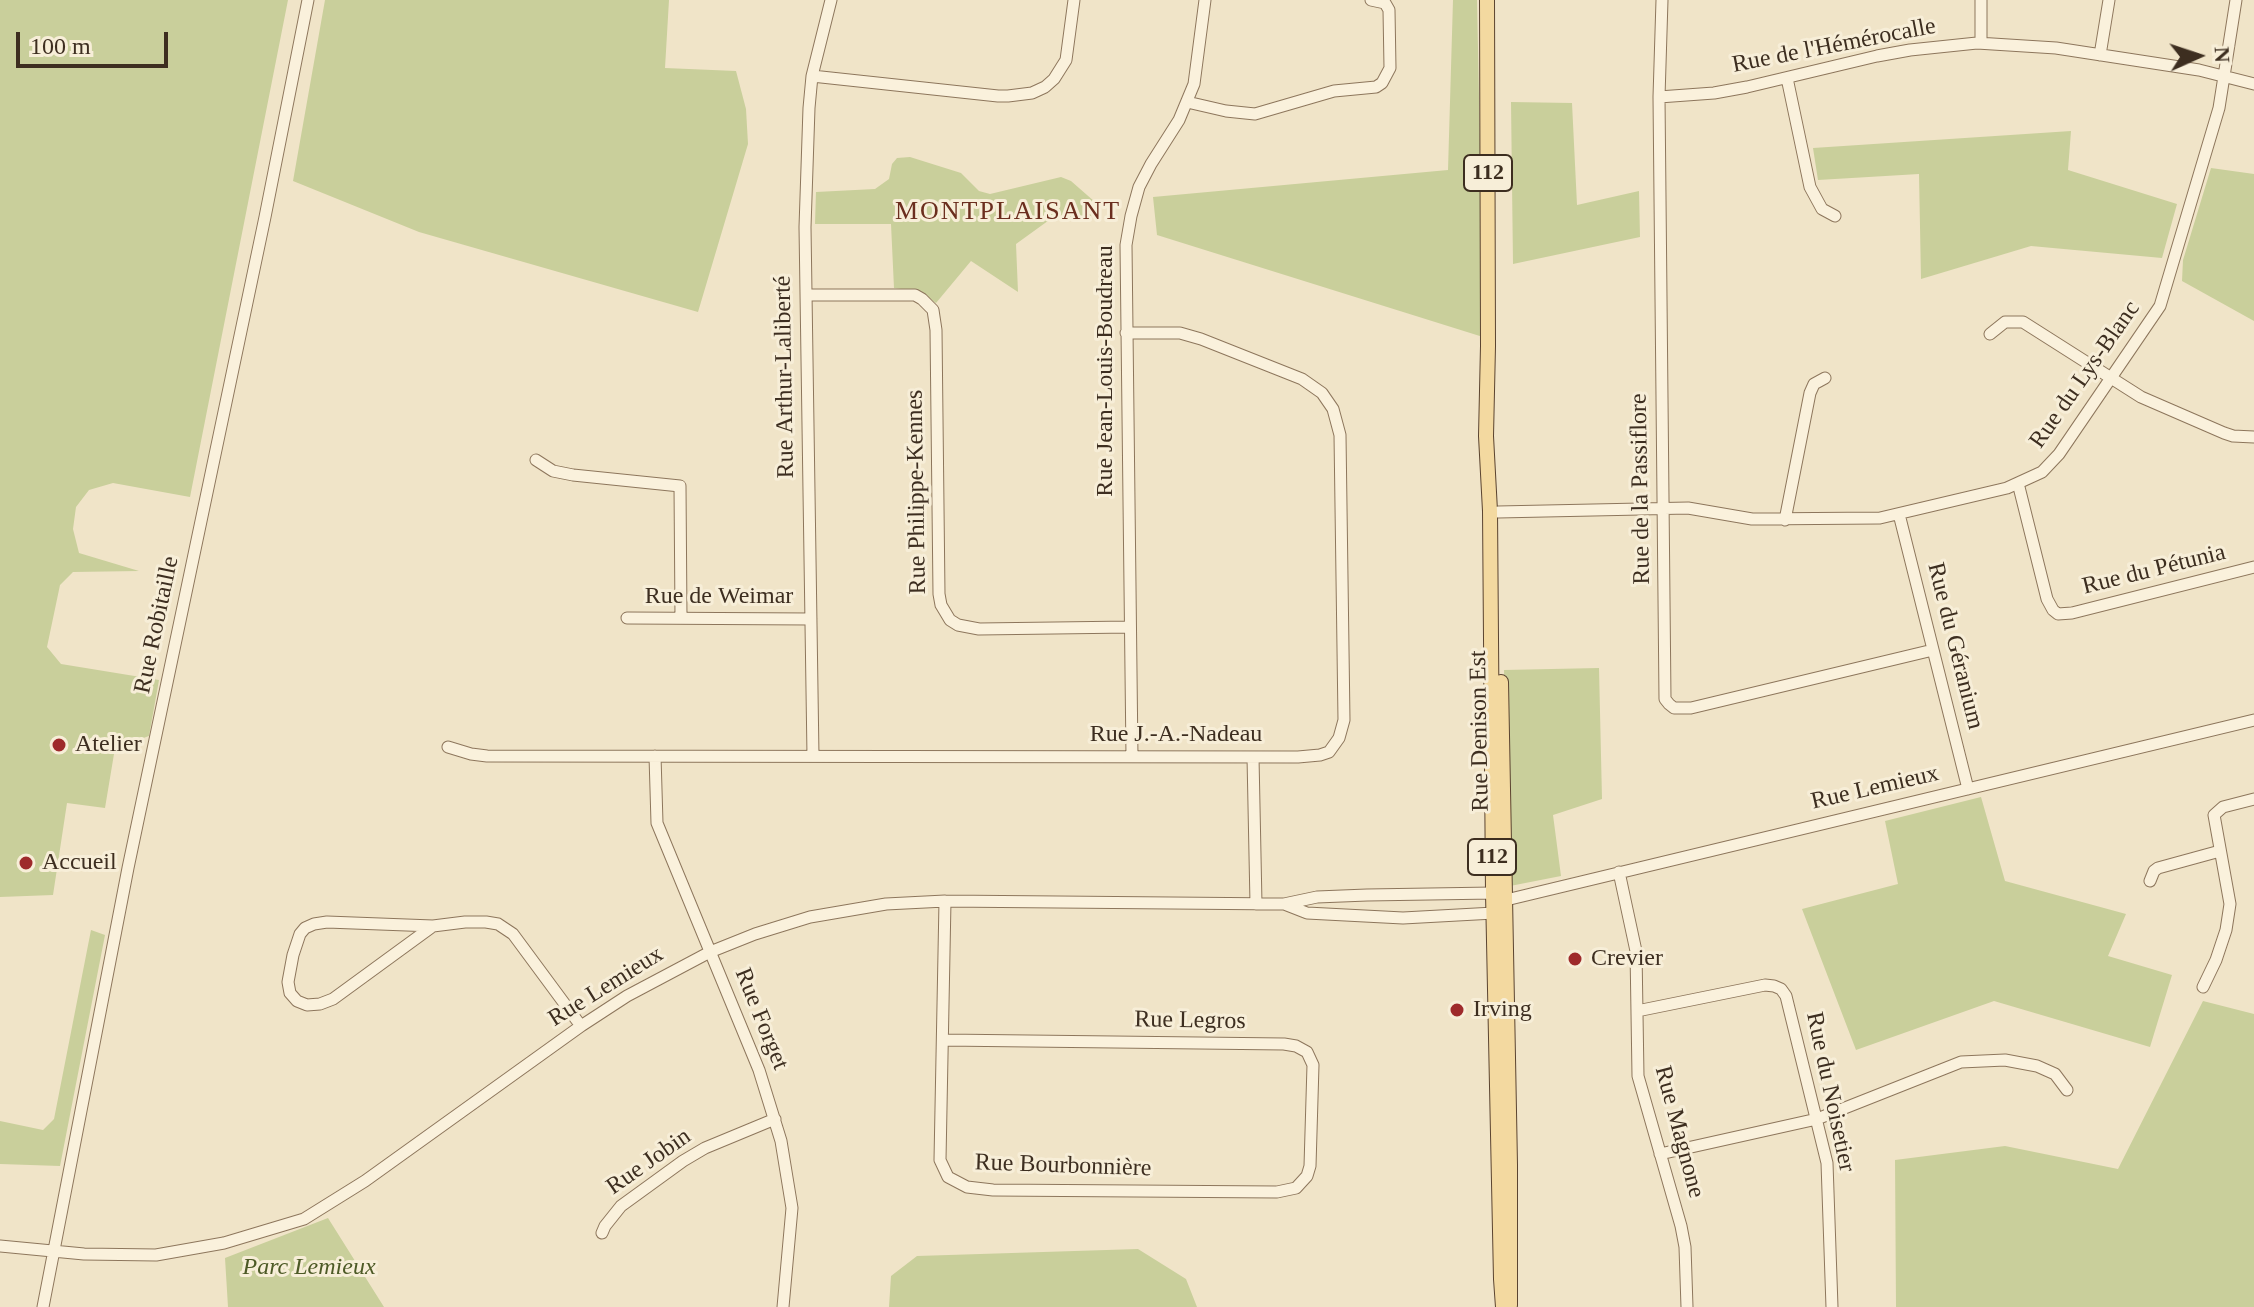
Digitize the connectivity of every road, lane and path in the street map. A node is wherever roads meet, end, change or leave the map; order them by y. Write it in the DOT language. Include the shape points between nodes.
graph roads {
  1 [pos="308,0"];
  2 [pos="831,0"];
  3 [pos="1074,0"];
  4 [pos="1205,0"];
  5 [pos="1371,0"];
  6 [pos="1487,0"];
  7 [pos="1662,0"];
  8 [pos="1981,0"];
  9 [pos="2109,0"];
  10 [pos="2236,0"];
  11 [pos="1981,43"];
  12 [pos="2100,55"];
  13 [pos="2223,75"];
  14 [pos="812,76"];
  15 [pos="1787,78"];
  16 [pos="2254,84"];
  17 [pos="1659,97"];
  18 [pos="1187,102"];
  19 [pos="1835,216"];
  20 [pos="806,295"];
  21 [pos="1126,333"];
  22 [pos="1990,334"];
  23 [pos="1488,346"];
  24 [pos="1825,378"];
  25 [pos="2111,379"];
  26 [pos="2254,437"];
  27 [pos="536,460"];
  28 [pos="2018,483"];
  29 [pos="1663,509"];
  30 [pos="1498,512"];
  31 [pos="1899,514"];
  32 [pos="1785,520"];
  33 [pos="2254,567"];
  34 [pos="627,618"];
  35 [pos="681,618"];
  36 [pos="811,619"];
  37 [pos="1130,627"];
  38 [pos="1933,650"];
  39 [pos="2254,720"];
  40 [pos="448,747"];
  41 [pos="655,756"];
  42 [pos="813,756"];
  43 [pos="1132,757"];
  44 [pos="1253,757"];
  45 [pos="1968,789"];
  46 [pos="2254,799"];
  47 [pos="2220,851"];
  48 [pos="1619,872"];
  49 [pos="2150,881"];
  50 [pos="1499,896"];
  51 [pos="945,901"];
  52 [pos="1256,904"];
  53 [pos="1284,904"];
  54 [pos="1494,913"];
  55 [pos="433,926"];
  56 [pos="710,952"];
  57 [pos="2203,987"];
  58 [pos="1637,1011"];
  59 [pos="581,1026"];
  60 [pos="944,1040"];
  61 [pos="2067,1090"];
  62 [pos="775,1119"];
  63 [pos="1817,1119"];
  64 [pos="1660,1154"];
  65 [pos="1307,1176"];
  66 [pos="602,1233"];
  67 [pos="0,1246"];
  68 [pos="55,1251"];
  69 [pos="43,1307"];
  70 [pos="783,1307"];
  71 [pos="1503,1307"];
  72 [pos="1510,1307"];
  73 [pos="1687,1307"];
  74 [pos="1832,1307"];
  1 -- 68 [label="street, Rue Robitaille" via="128,868"];
  2 -- 14 [label="street, Rue Arthur-Laliberté"];
  3 -- 14 [label="street" via="1066,60 1054,79 1032,93 998,96"];
  4 -- 18 [label="street, Rue Jean-Louis-Boudreau" via="1196,75"];
  5 -- 18 [label="street" via="1385,3 1389,10 1390,68 1376,87 1334,91 1255,114"];
  6 -- 23 [label="main road, Rue Denison Est / 112"];
  7 -- 17 [label="street, Rue de la Passiflore"];
  8 -- 11 [label="street"];
  9 -- 12 [label="street"];
  10 -- 13 [label="street, Rue du Lys-Blanc"];
  11 -- 12 [label="street, Rue de l'Hémérocalle"];
  11 -- 15 [label="street, Rue de l'Hémérocalle" via="1910,50"];
  12 -- 13 [label="street, Rue de l'Hémérocalle"];
  13 -- 16 [label="street, Rue de l'Hémérocalle"];
  13 -- 25 [label="street, Rue du Lys-Blanc" via="2219,108 2165,294"];
  14 -- 20 [label="street, Rue Arthur-Laliberté"];
  15 -- 17 [label="street, Rue de l'Hémérocalle" via="1714,93"];
  15 -- 19 [label="street" via="1810,187 1822,209"];
  17 -- 29 [label="street, Rue de la Passiflore"];
  18 -- 21 [label="street, Rue Jean-Louis-Boudreau" via="1144,175 1135,201 1126,245"];
  20 -- 36 [label="street, Rue Arthur-Laliberté"];
  20 -- 37 [label="street, Rue Philippe-Kennes" via="915,295 933,310 939,594 950,620 979,629"];
  21 -- 37 [label="street, Rue Jean-Louis-Boudreau"];
  21 -- 44 [label="street, Rue J.-A.-Nadeau" via="1180,333 1302,379 1322,393 1336,417 1343,730 1329,752 1320,755"];
  22 -- 25 [label="street" via="2005,322 2023,322"];
  23 -- 30 [label="main road, Rue Denison Est"];
  23 -- 50 [label="main road, Rue Denison Est / 112"];
  24 -- 32 [label="street" via="1814,384 1807,403"];
  25 -- 26 [label="street" via="2224,433"];
  25 -- 28 [label="street, Rue du Lys-Blanc" via="2059,454 2042,472"];
  27 -- 35 [label="street" via="573,475 680,486"];
  28 -- 31 [label="street, Rue du Lys-Blanc"];
  28 -- 33 [label="street, Rue du Pétunia" via="2047,599 2058,614"];
  29 -- 30 [label="street, Rue du Lys-Blanc"];
  29 -- 32 [label="street, Rue du Lys-Blanc"];
  29 -- 38 [label="street, Rue de la Passiflore" via="1664,689 1674,708"];
  30 -- 50 [label="main road, Rue Denison Est"];
  31 -- 32 [label="street, Rue du Lys-Blanc"];
  31 -- 38 [label="street, Rue du Géranium"];
  34 -- 35 [label="street, Rue de Weimar"];
  35 -- 36 [label="street, Rue de Weimar"];
  36 -- 42 [label="street, Rue Arthur-Laliberté"];
  37 -- 43 [label="street, Rue Jean-Louis-Boudreau"];
  38 -- 45 [label="street, Rue du Géranium"];
  39 -- 45 [label="street, Rue Lemieux"];
  40 -- 41 [label="street, Rue J.-A.-Nadeau" via="487,756"];
  41 -- 42 [label="street, Rue J.-A.-Nadeau"];
  41 -- 56 [label="street, Rue Forget" via="657,823"];
  42 -- 43 [label="street, Rue J.-A.-Nadeau"];
  43 -- 44 [label="street, Rue J.-A.-Nadeau"];
  44 -- 52 [label="street"];
  45 -- 48 [label="street, Rue Lemieux"];
  46 -- 47 [label="street" via="2223,807 2214,815"];
  47 -- 49 [label="street" via="2158,868"];
  47 -- 57 [label="street" via="2229,915"];
  48 -- 50 [label="street, Rue Lemieux"];
  48 -- 58 [label="street, Rue Magnone" via="1634,933"];
  50 -- 53 [label="street, Rue Lemieux" via="1355,895"];
  50 -- 54 [label="main road, Rue Denison Est / 112"];
  50 -- 72 [label="main road, Rue Denison Est" via="1511,1179"];
  51 -- 52 [label="street, Rue Lemieux"];
  51 -- 56 [label="street, Rue Lemieux" via="810,917"];
  51 -- 60 [label="street, Rue Bourbonnière"];
  52 -- 53 [label="street, Rue Lemieux"];
  53 -- 54 [label="street, Rue Lemieux" via="1307,913 1403,918"];
  54 -- 71 [label="main road, Rue Denison Est / 112"];
  55 -- 55 [label="street" via="327,922 305,928 289,970 290,993 307,1005 333,999"];
  55 -- 59 [label="street" via="465,922 505,927"];
  56 -- 59 [label="street, Rue Lemieux"];
  56 -- 62 [label="street, Rue Forget"];
  58 -- 63 [label="street, Rue du Noisetier" via="1765,985 1781,989"];
  58 -- 64 [label="street, Rue Magnone" via="1638,1076"];
  59 -- 68 [label="street, Rue Lemieux" via="304,1219 224,1243 156,1255"];
  60 -- 65 [label="street, Rue Legros" via="1296,1046 1307,1052 1313,1065"];
  60 -- 65 [label="street, Rue Bourbonnière" via="940,1160 955,1183 993,1190 1277,1192 1296,1188"];
  61 -- 63 [label="street" via="2055,1074 2037,1066 1977,1060 1946,1067"];
  62 -- 66 [label="street, Rue Jobin" via="683,1161 621,1206"];
  62 -- 70 [label="street, Rue Forget" via="792,1197"];
  63 -- 64 [label="street"];
  63 -- 74 [label="street, Rue du Noisetier" via="1828,1172"];
  64 -- 73 [label="street, Rue Magnone" via="1685,1247"];
  67 -- 68 [label="street, Rue Lemieux"];
  68 -- 69 [label="street, Rue Robitaille"];
}
